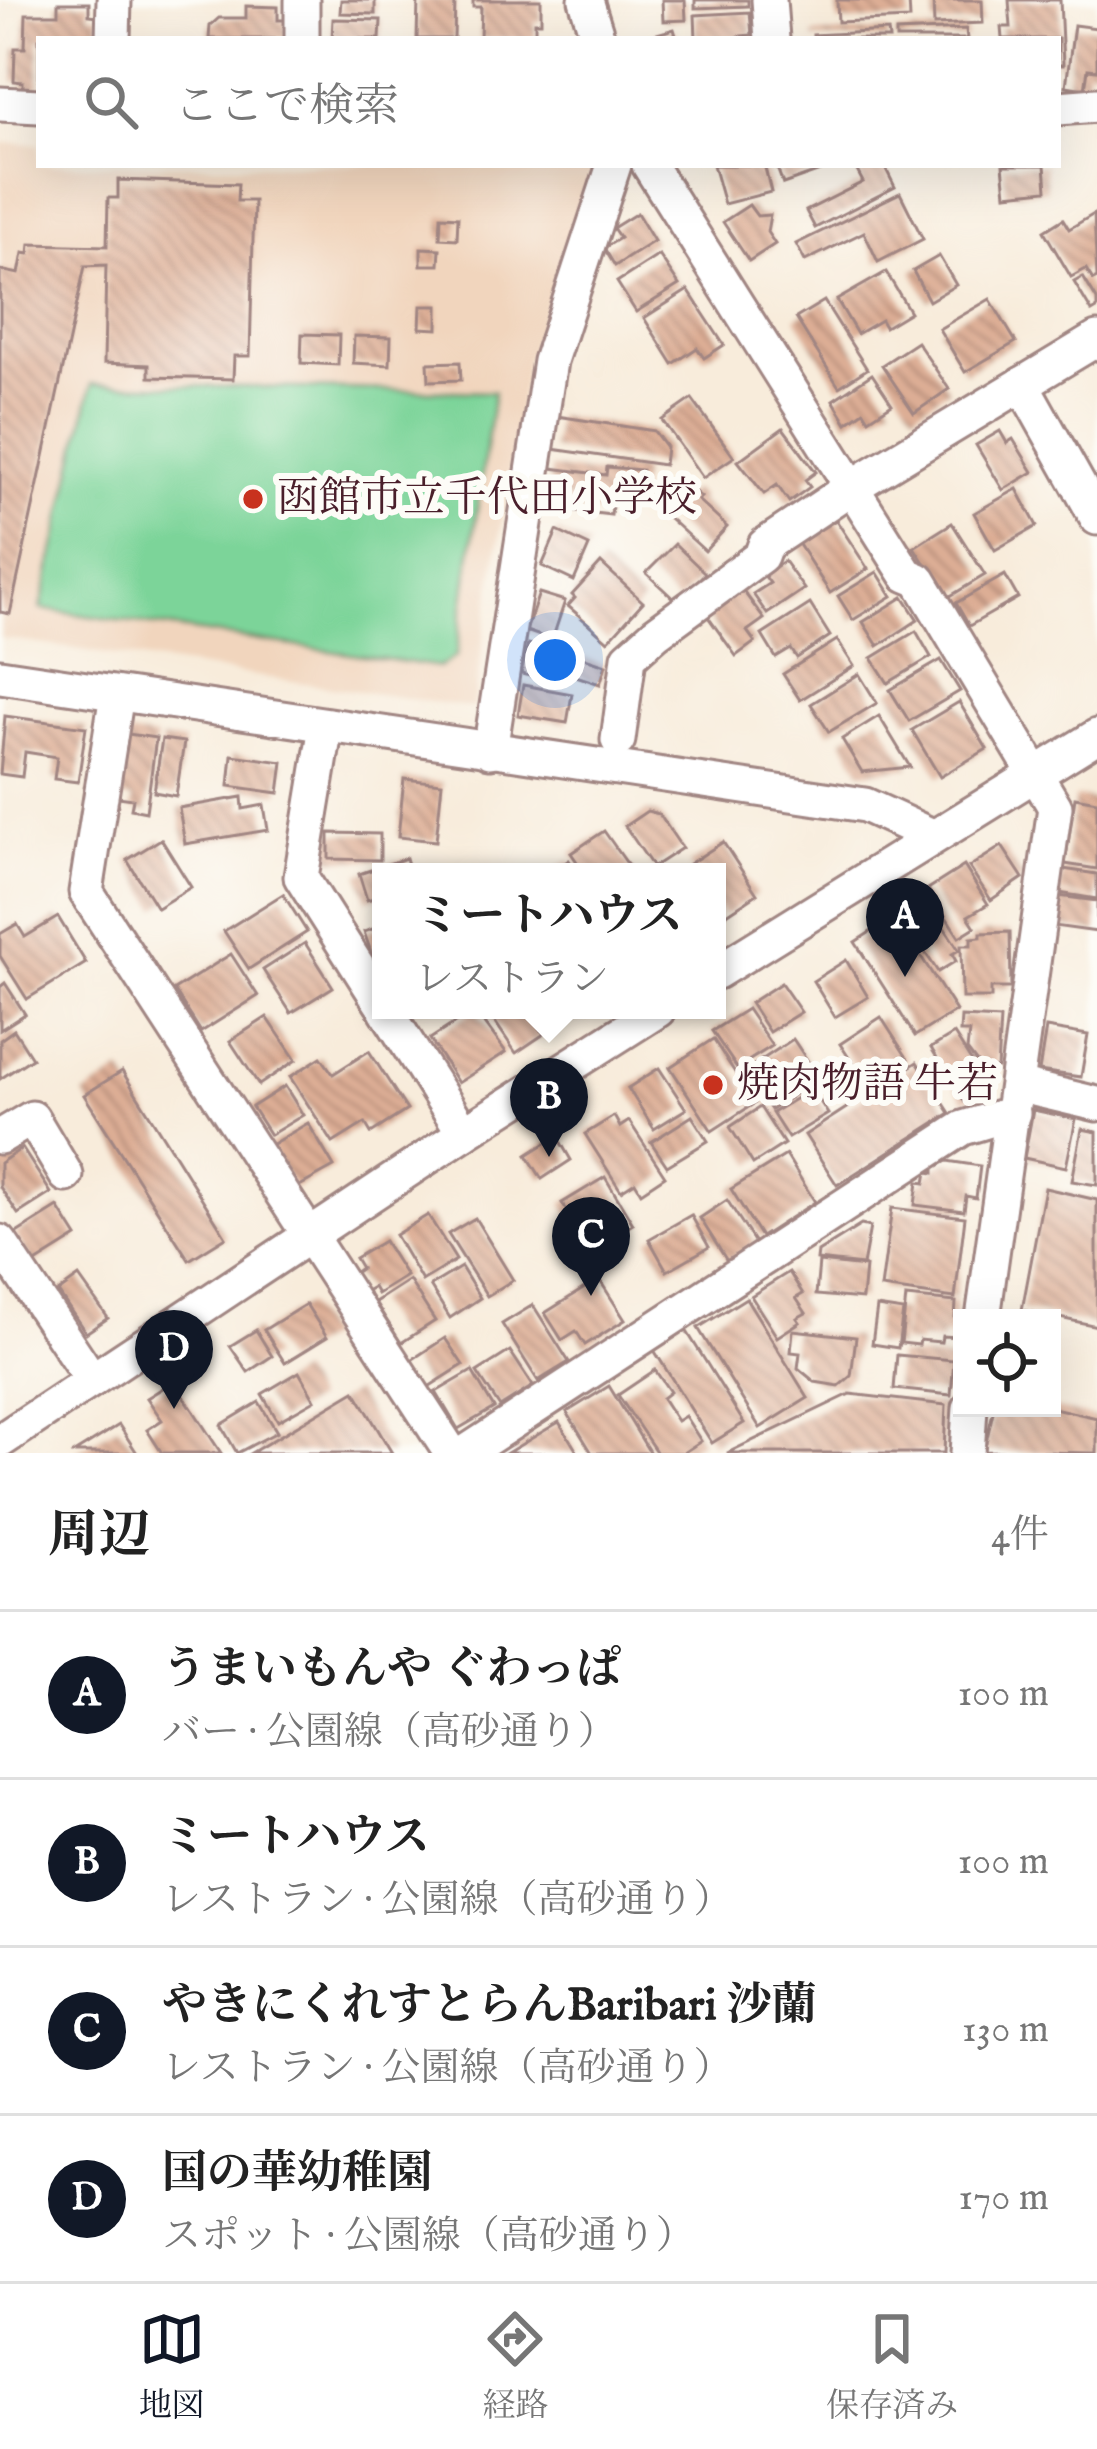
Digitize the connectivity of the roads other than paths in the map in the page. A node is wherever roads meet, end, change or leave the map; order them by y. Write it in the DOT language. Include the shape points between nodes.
graph roads {
  1 [pos="114,0"];
  2 [pos="302,0"];
  3 [pos="586,0"];
  4 [pos="769,0"];
  5 [pos="113,36"];
  6 [pos="302,36"];
  7 [pos="597,36"];
  8 [pos="772,36"];
  9 [pos="0,104"];
  10 [pos="1097,105"];
  11 [pos="36,106"];
  12 [pos="1061,108"];
  13 [pos="613,168"];
  14 [pos="651,168"];
  15 [pos="1097,339"];
  16 [pos="1022,384"];
  17 [pos="850,488"];
  18 [pos="1097,518"];
  19 [pos="0,676"];
  20 [pos="117,694"];
  21 [pos="326,726"];
  22 [pos="1097,736"];
  23 [pos="618,740"];
  24 [pos="490,751"];
  25 [pos="1037,773"];
  26 [pos="932,836"];
  27 [pos="726,966"];
  28 [pos="372,989"];
  29 [pos="391,1019"];
  30 [pos="644,1019"];
  31 [pos="1015,1099"];
  32 [pos="1097,1104"];
  33 [pos="464,1132"];
  34 [pos="0,1137"];
  35 [pos="66,1175"];
  36 [pos="308,1238"];
  37 [pos="0,1242"];
  38 [pos="984,1309"];
  39 [pos="92,1380"];
  40 [pos="969,1417"];
  41 [pos="0,1441"];
  42 [pos="451,1453"];
  43 [pos="465,1453"];
  44 [pos="967,1453"];
  1 -- 5 [label="street"];
  2 -- 6 [label="street"];
  3 -- 7 [label="street"];
  4 -- 8 [label="street"];
  9 -- 11 [label="street"];
  10 -- 12 [label="street"];
  13 -- 24 [label="street" via="550,361"];
  14 -- 17 [label="street"];
  15 -- 16 [label="street"];
  16 -- 17 [label="street"];
  16 -- 18 [label="street"];
  17 -- 23 [label="street" via="765,545 629,657"];
  17 -- 25 [label="street" via="907,575 919,580"];
  19 -- 20 [label="street"];
  20 -- 21 [label="street"];
  20 -- 36 [label="street" via="86,892"];
  21 -- 24 [label="street"];
  21 -- 28 [label="street" via="301,878"];
  22 -- 25 [label="street"];
  24 -- 26 [label="street" via="865,805"];
  25 -- 26 [label="street"];
  25 -- 31 [label="street" via="1055,807"];
  26 -- 27 [label="street"];
  29 -- 33 [label="street"];
  30 -- 33 [label="street"];
  31 -- 32 [label="street"];
  31 -- 38 [label="street"];
  31 -- 43 [label="street"];
  33 -- 36 [label="street"];
  34 -- 35 [label="street" via="32,1118"];
  36 -- 39 [label="street"];
  36 -- 42 [label="street"];
  37 -- 39 [label="street"];
  39 -- 41 [label="street"];
  40 -- 44 [label="street"];
}
